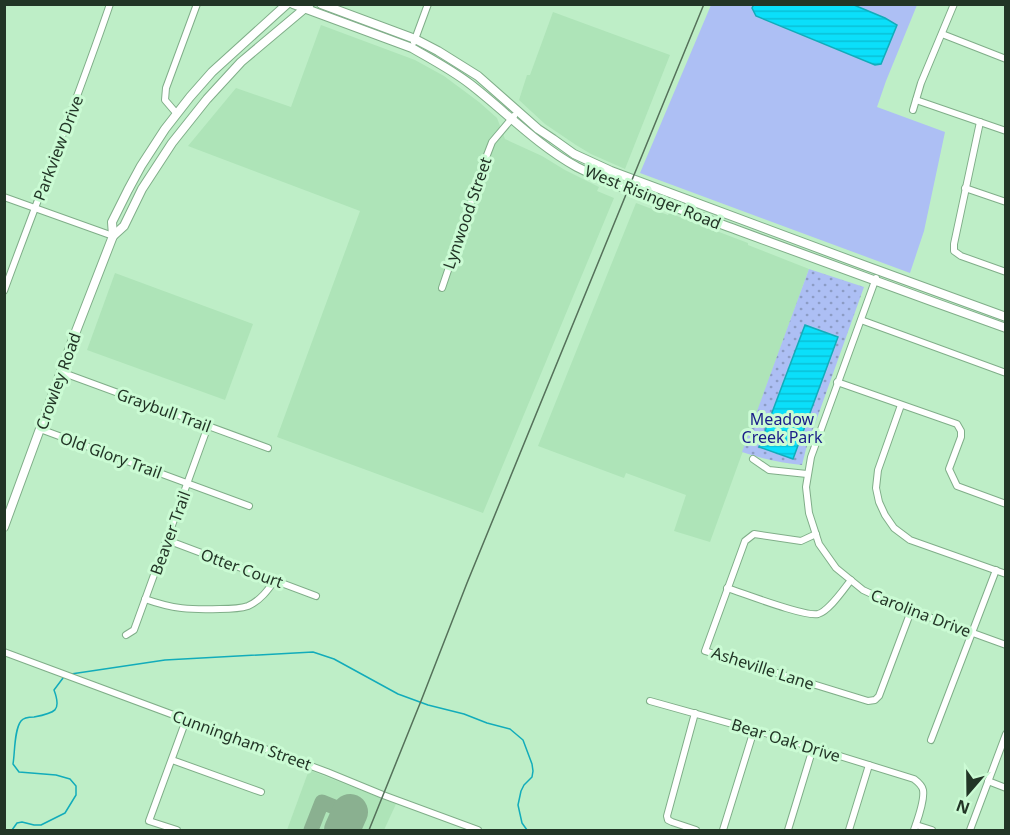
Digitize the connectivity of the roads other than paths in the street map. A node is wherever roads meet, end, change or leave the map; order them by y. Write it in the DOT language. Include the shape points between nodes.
graph roads {
  1 [pos="110,4"];
  2 [pos="197,4"];
  3 [pos="287,4"];
  4 [pos="293,4"];
  5 [pos="321,4"];
  6 [pos="428,4"];
  7 [pos="954,4"];
  8 [pos="307,7"];
  9 [pos="942,34"];
  10 [pos="415,39"];
  11 [pos="412,48"];
  12 [pos="1005,59"];
  13 [pos="916,100"];
  14 [pos="913,110"];
  15 [pos="518,112"];
  16 [pos="177,114"];
  17 [pos="512,119"];
  18 [pos="981,122"];
  19 [pos="1005,131"];
  20 [pos="965,188"];
  21 [pos="4,197"];
  22 [pos="1005,202"];
  23 [pos="35,208"];
  24 [pos="113,236"];
  25 [pos="767,241"];
  26 [pos="819,249"];
  27 [pos="878,271"];
  28 [pos="1005,272"];
  29 [pos="874,281"];
  30 [pos="442,288"];
  31 [pos="4,291"];
  32 [pos="1005,317"];
  33 [pos="861,320"];
  34 [pos="1005,328"];
  35 [pos="61,372"];
  36 [pos="1005,373"];
  37 [pos="837,382"];
  38 [pos="901,405"];
  39 [pos="208,426"];
  40 [pos="40,429"];
  41 [pos="268,448"];
  42 [pos="753,459"];
  43 [pos="807,474"];
  44 [pos="188,484"];
  45 [pos="4,497"];
  46 [pos="14,501"];
  47 [pos="1005,504"];
  48 [pos="249,506"];
  49 [pos="4,527"];
  50 [pos="816,534"];
  51 [pos="167,540"];
  52 [pos="996,570"];
  53 [pos="1005,574"];
  54 [pos="276,580"];
  55 [pos="850,580"];
  56 [pos="727,588"];
  57 [pos="316,596"];
  58 [pos="145,599"];
  59 [pos="911,611"];
  60 [pos="972,633"];
  61 [pos="126,635"];
  62 [pos="1005,645"];
  63 [pos="4,652"];
  64 [pos="650,701"];
  65 [pos="695,714"];
  66 [pos="186,720"];
  67 [pos="754,730"];
  68 [pos="1005,734"];
  69 [pos="931,740"];
  70 [pos="813,748"];
  71 [pos="172,760"];
  72 [pos="869,765"];
  73 [pos="988,781"];
  74 [pos="1005,788"];
  75 [pos="261,792"];
  76 [pos="915,828"];
  77 [pos="177,831"];
  78 [pos="478,831"];
  79 [pos="696,831"];
  80 [pos="723,831"];
  81 [pos="788,831"];
  82 [pos="849,831"];
  83 [pos="932,831"];
  84 [pos="970,831"];
  1 -- 23 [label="street, Parkview Drive"];
  2 -- 16 [label="street" via="166,88 165,100"];
  3 -- 16 [label="main road, Crowley Road" via="212,72"];
  4 -- 8 [label="main road, West Risinger Road"];
  5 -- 10 [label="main road, West Risinger Road"];
  6 -- 10 [label="street"];
  7 -- 9 [label="street"];
  8 -- 11 [label="main road, West Risinger Road"];
  8 -- 24 [label="main road, Crowley Road" via="241,62 207,99 172,143 124,226"];
  9 -- 12 [label="street"];
  9 -- 13 [label="street"];
  10 -- 11 [label="street"];
  10 -- 15 [label="main road, West Risinger Road" via="478,76"];
  11 -- 17 [label="main road, West Risinger Road" via="468,82"];
  13 -- 14 [label="street"];
  13 -- 18 [label="street"];
  15 -- 17 [label="street, Lynwood Street"];
  15 -- 26 [label="main road, West Risinger Road" via="574,154 611,171"];
  16 -- 24 [label="main road, Crowley Road" via="128,190 112,222"];
  17 -- 25 [label="main road, West Risinger Road" via="553,152 596,176"];
  17 -- 30 [label="street, Lynwood Street" via="492,142"];
  18 -- 19 [label="street"];
  18 -- 20 [label="street"];
  20 -- 22 [label="street"];
  20 -- 28 [label="street" via="954,251"];
  21 -- 23 [label="street"];
  23 -- 24 [label="street"];
  23 -- 31 [label="street, Parkview Drive"];
  24 -- 35 [label="main road, Crowley Road"];
  25 -- 26 [label="main road" via="782,237"];
  25 -- 29 [label="main road, West Risinger Road"];
  26 -- 27 [label="main road, West Risinger Road"];
  27 -- 29 [label="street, Carolina Drive"];
  27 -- 32 [label="main road, West Risinger Road"];
  29 -- 33 [label="street, Carolina Drive"];
  29 -- 34 [label="main road, West Risinger Road"];
  33 -- 36 [label="street"];
  33 -- 37 [label="street, Carolina Drive"];
  35 -- 39 [label="street, Graybull Trail"];
  35 -- 40 [label="main road, Crowley Road"];
  37 -- 38 [label="street"];
  37 -- 43 [label="street, Carolina Drive"];
  38 -- 47 [label="street" via="957,424 961,437 949,469 957,486"];
  38 -- 52 [label="street" via="878,470 876,488 885,515 910,540"];
  39 -- 41 [label="street, Graybull Trail"];
  39 -- 44 [label="street, Beaver Trail"];
  40 -- 44 [label="street, Old Glory Trail"];
  40 -- 46 [label="main road, Crowley Road"];
  42 -- 43 [label="street" via="769,470"];
  43 -- 50 [label="street, Carolina Drive" via="809,513"];
  44 -- 48 [label="street, Old Glory Trail"];
  44 -- 51 [label="street, Beaver Trail"];
  45 -- 46 [label="street"];
  46 -- 49 [label="main road, Crowley Road"];
  50 -- 55 [label="street, Carolina Drive" via="836,568"];
  50 -- 56 [label="street, Asheville Lane" via="801,541 754,534 745,541"];
  51 -- 54 [label="street, Otter Court"];
  51 -- 58 [label="street, Beaver Trail"];
  52 -- 53 [label="street"];
  52 -- 60 [label="street"];
  54 -- 57 [label="street, Otter Court"];
  54 -- 58 [label="street" via="259,600 239,608 179,609"];
  55 -- 56 [label="street" via="818,614 804,614"];
  55 -- 59 [label="street, Carolina Drive" via="863,590"];
  56 -- 59 [label="street, Asheville Lane" via="705,651 868,701 879,696"];
  58 -- 61 [label="street, Beaver Trail" via="134,630"];
  59 -- 60 [label="street, Carolina Drive"];
  60 -- 62 [label="street, Carolina Drive"];
  60 -- 69 [label="street"];
  63 -- 66 [label="street, Cunningham Street"];
  64 -- 65 [label="street, Bear Oak Drive"];
  65 -- 67 [label="street, Bear Oak Drive"];
  65 -- 79 [label="street" via="667,816 668,820"];
  66 -- 71 [label="street"];
  66 -- 78 [label="street, Cunningham Street"];
  67 -- 70 [label="street, Bear Oak Drive"];
  67 -- 80 [label="street"];
  68 -- 73 [label="street"];
  70 -- 72 [label="street, Bear Oak Drive"];
  70 -- 81 [label="street"];
  71 -- 75 [label="street"];
  71 -- 77 [label="street" via="149,820"];
  72 -- 76 [label="street, Bear Oak Drive" via="920,784 922,803"];
  72 -- 82 [label="street"];
  73 -- 74 [label="street"];
  73 -- 84 [label="street"];
  76 -- 83 [label="street"];
}
